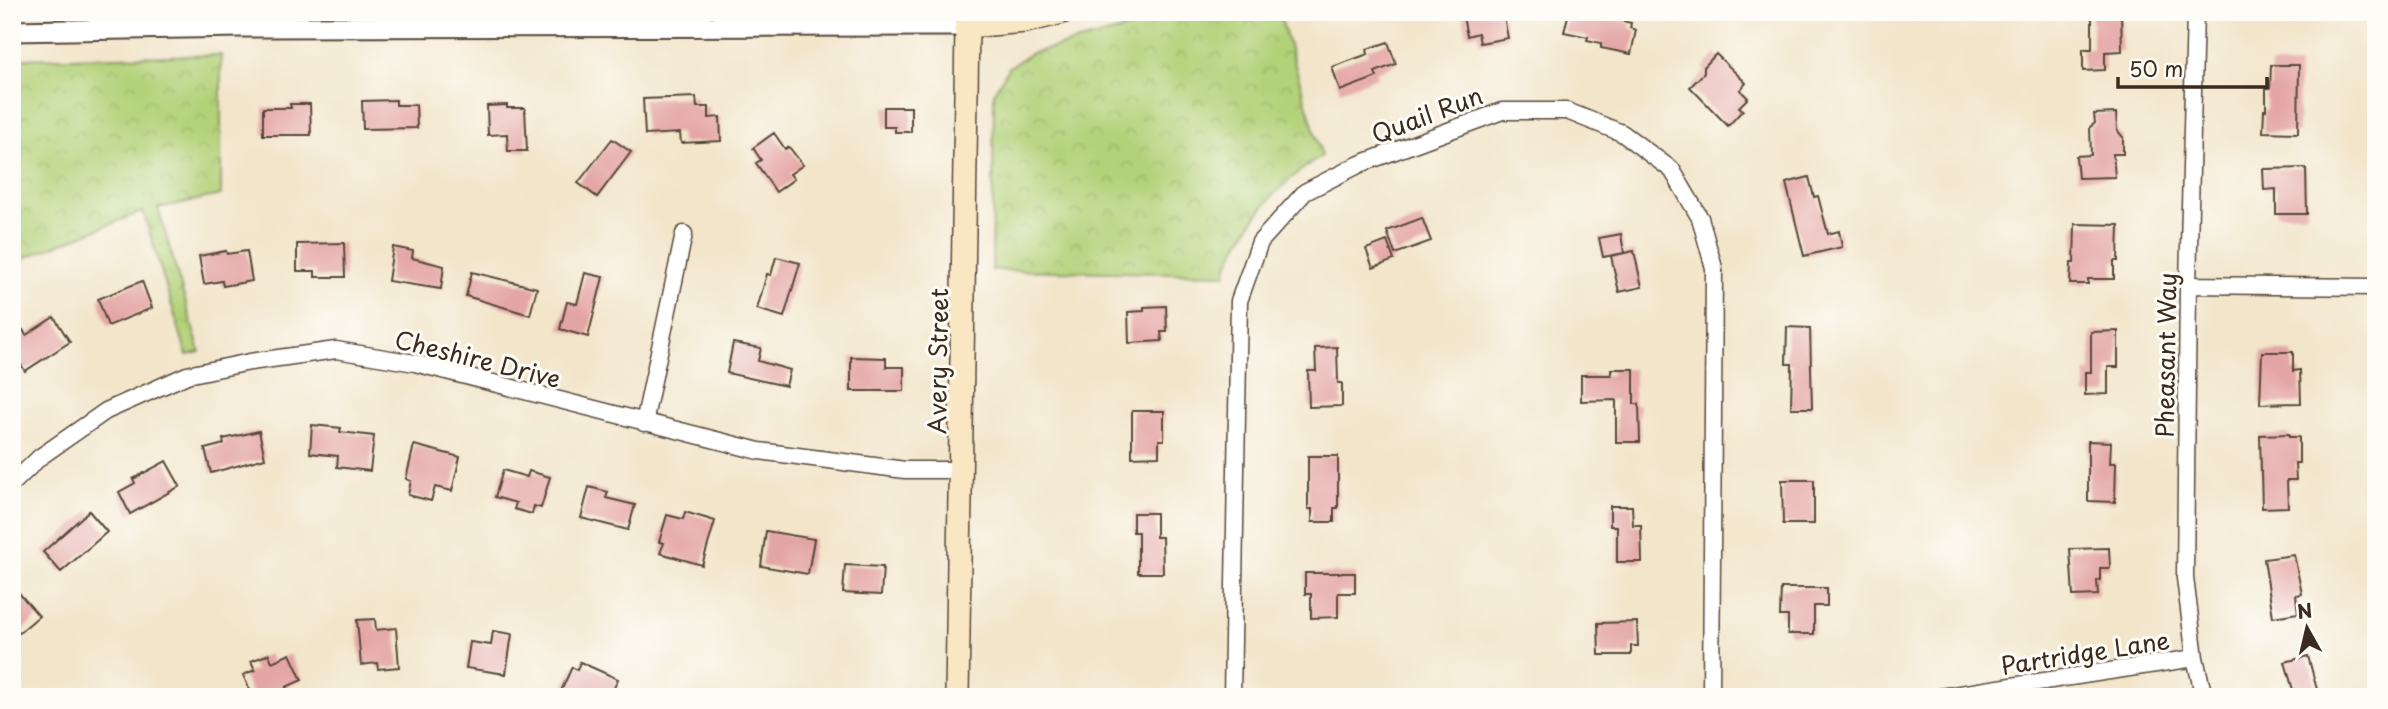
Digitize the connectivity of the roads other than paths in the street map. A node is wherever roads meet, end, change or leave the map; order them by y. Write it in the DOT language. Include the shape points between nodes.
graph roads {
  1 [pos="1062,12"];
  2 [pos="2195,12"];
  3 [pos="967,19"];
  4 [pos="241,20"];
  5 [pos="12,31"];
  6 [pos="684,234"];
  7 [pos="2188,285"];
  8 [pos="2376,287"];
  9 [pos="644,423"];
  10 [pos="962,471"];
  11 [pos="12,484"];
  12 [pos="2195,658"];
  13 [pos="957,697"];
  14 [pos="1232,697"];
  15 [pos="1711,697"];
  16 [pos="1940,697"];
  17 [pos="2204,697"];
  1 -- 3 [label="main road" via="1026,21"];
  2 -- 7 [label="street, Pheasant Way"];
  3 -- 4 [label="street"];
  3 -- 10 [label="main road, Avery Street"];
  4 -- 5 [label="street"];
  6 -- 9 [label="street"];
  7 -- 8 [label="street"];
  7 -- 12 [label="street, Pheasant Way" via="2185,578"];
  9 -- 10 [label="street, Cheshire Drive" via="759,451 905,470"];
  9 -- 11 [label="street, Cheshire Drive" via="415,363 336,350 187,376 106,411 40,457"];
  10 -- 13 [label="main road, Avery Street"];
  12 -- 16 [label="street, Partridge Lane"];
  12 -- 17 [label="street, Pheasant Way"];
  14 -- 15 [label="street, Quail Run" via="1239,301 1260,242 1305,192 1360,164 1502,111 1567,111 1622,133 1672,170 1700,218 1713,268"];
}
